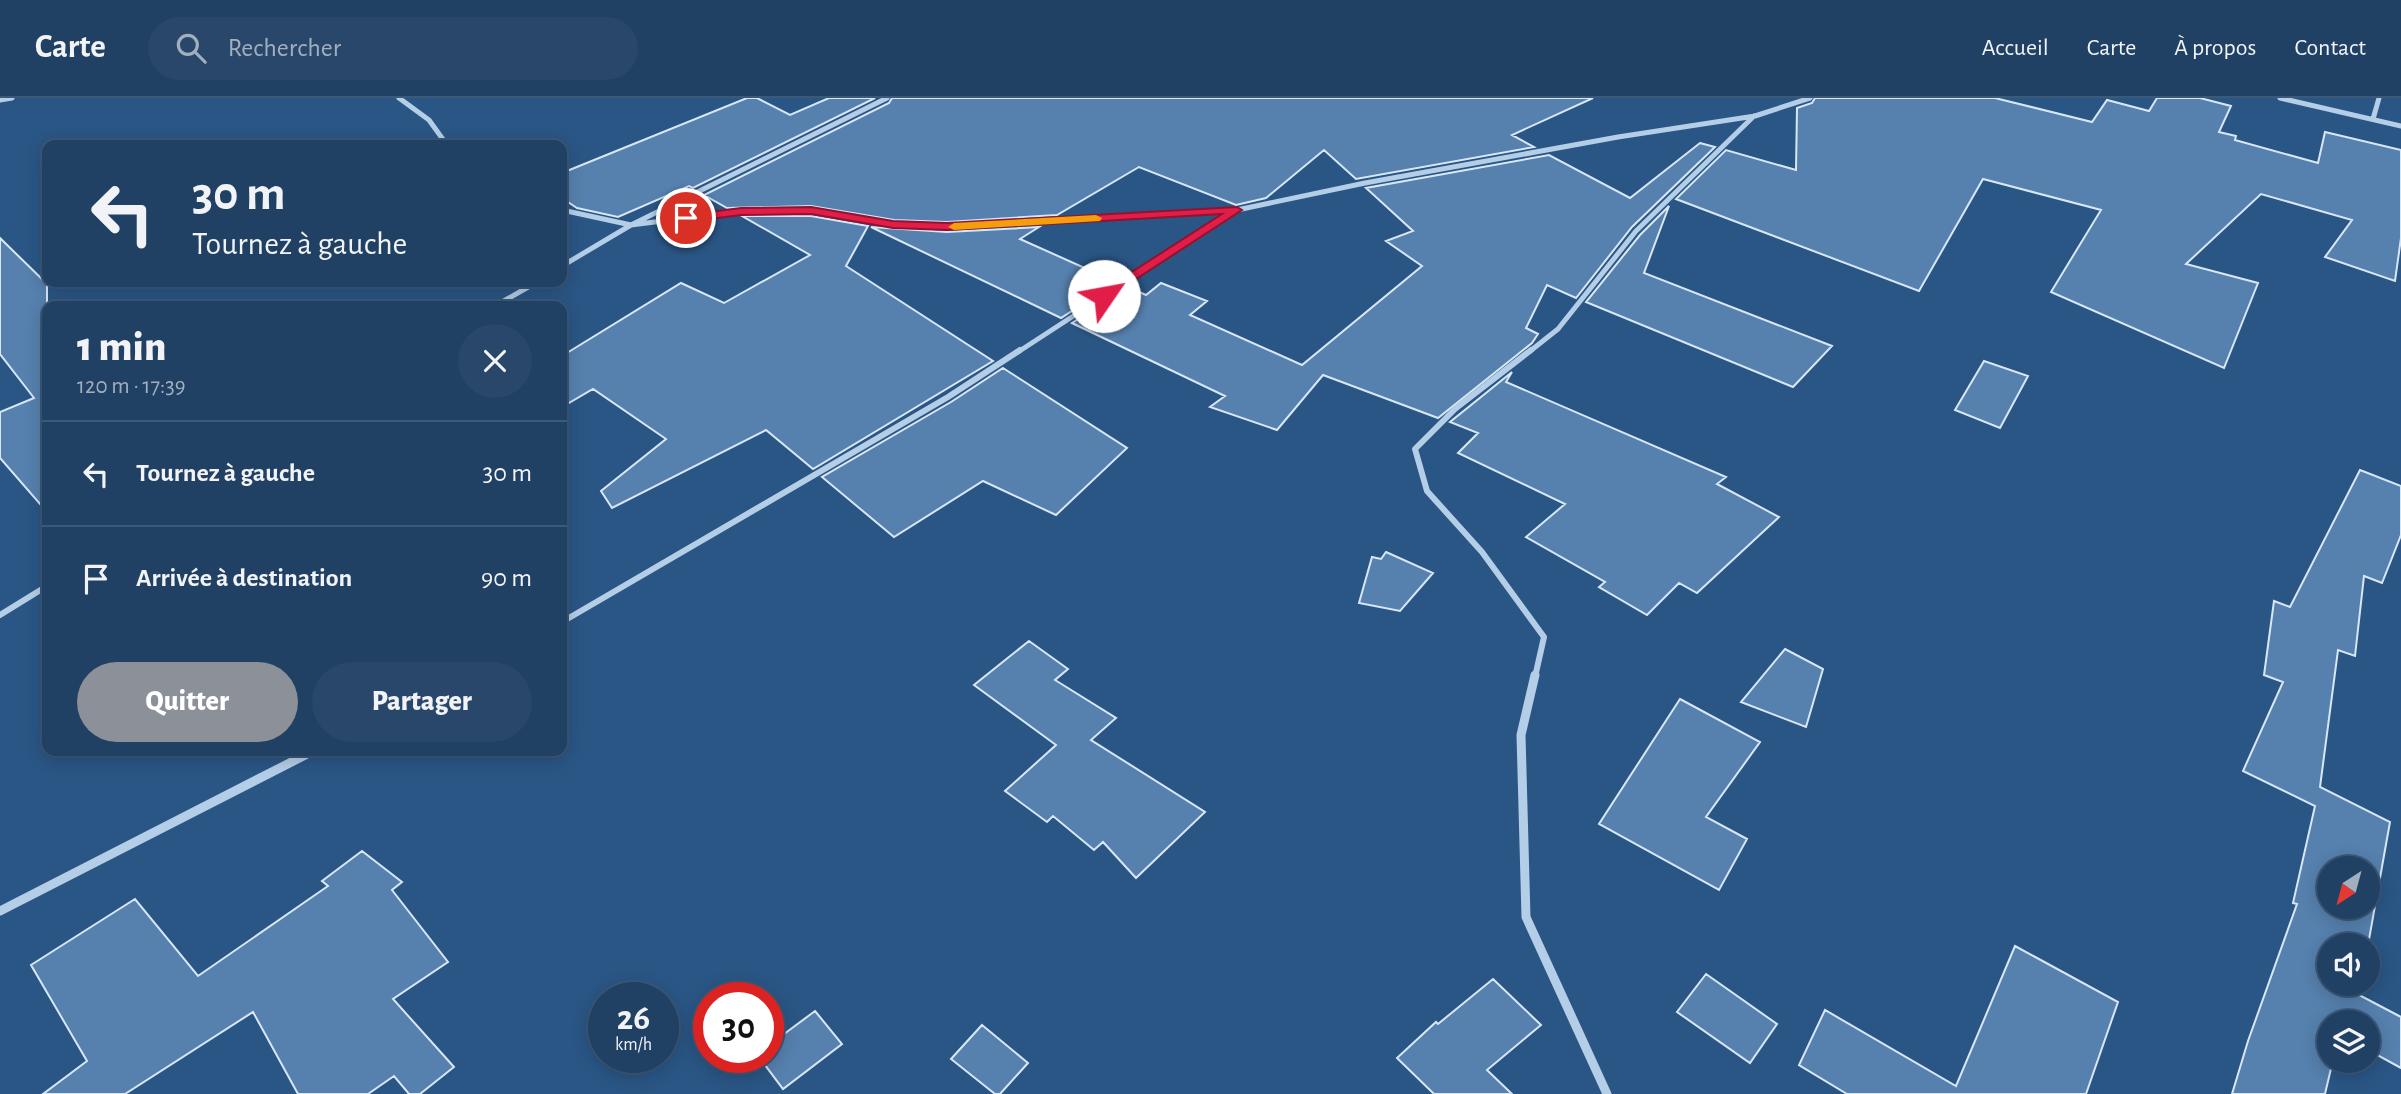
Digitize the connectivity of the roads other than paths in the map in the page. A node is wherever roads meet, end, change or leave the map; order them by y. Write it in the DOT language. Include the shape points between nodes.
graph roads {
  1 [pos="12,98"];
  2 [pos="399,98"];
  3 [pos="887,98"];
  4 [pos="1810,98"];
  5 [pos="2280,98"];
  6 [pos="2379,98"];
  7 [pos="0,100"];
  8 [pos="1755,116"];
  9 [pos="2373,120"];
  10 [pos="2401,126"];
  11 [pos="443,140"];
  12 [pos="1237,210"];
  13 [pos="567,211"];
  14 [pos="631,225"];
  15 [pos="567,264"];
  16 [pos="528,287"];
  17 [pos="504,301"];
  18 [pos="42,589"];
  19 [pos="0,615"];
  20 [pos="567,619"];
  21 [pos="303,756"];
  22 [pos="0,911"];
  23 [pos="1607,1094"];
  1 -- 7 [label="street"];
  2 -- 11 [label="street" via="429,120"];
  3 -- 14 [label="street"];
  4 -- 8 [label="street"];
  5 -- 9 [label="street"];
  6 -- 9 [label="street"];
  8 -- 12 [label="street" via="1378,180"];
  8 -- 23 [label="street" via="1636,231 1558,329 1455,409 1415,449 1427,491 1482,552 1544,637 1521,735 1527,917"];
  9 -- 10 [label="street"];
  12 -- 14 [label="street" via="947,227 893,225 811,211 741,211"];
  12 -- 20 [label="street" via="948,397"];
  13 -- 14 [label="street"];
  14 -- 15 [label="street"];
  16 -- 17 [label="street"];
  18 -- 19 [label="street"];
  21 -- 22 [label="street"];
}
